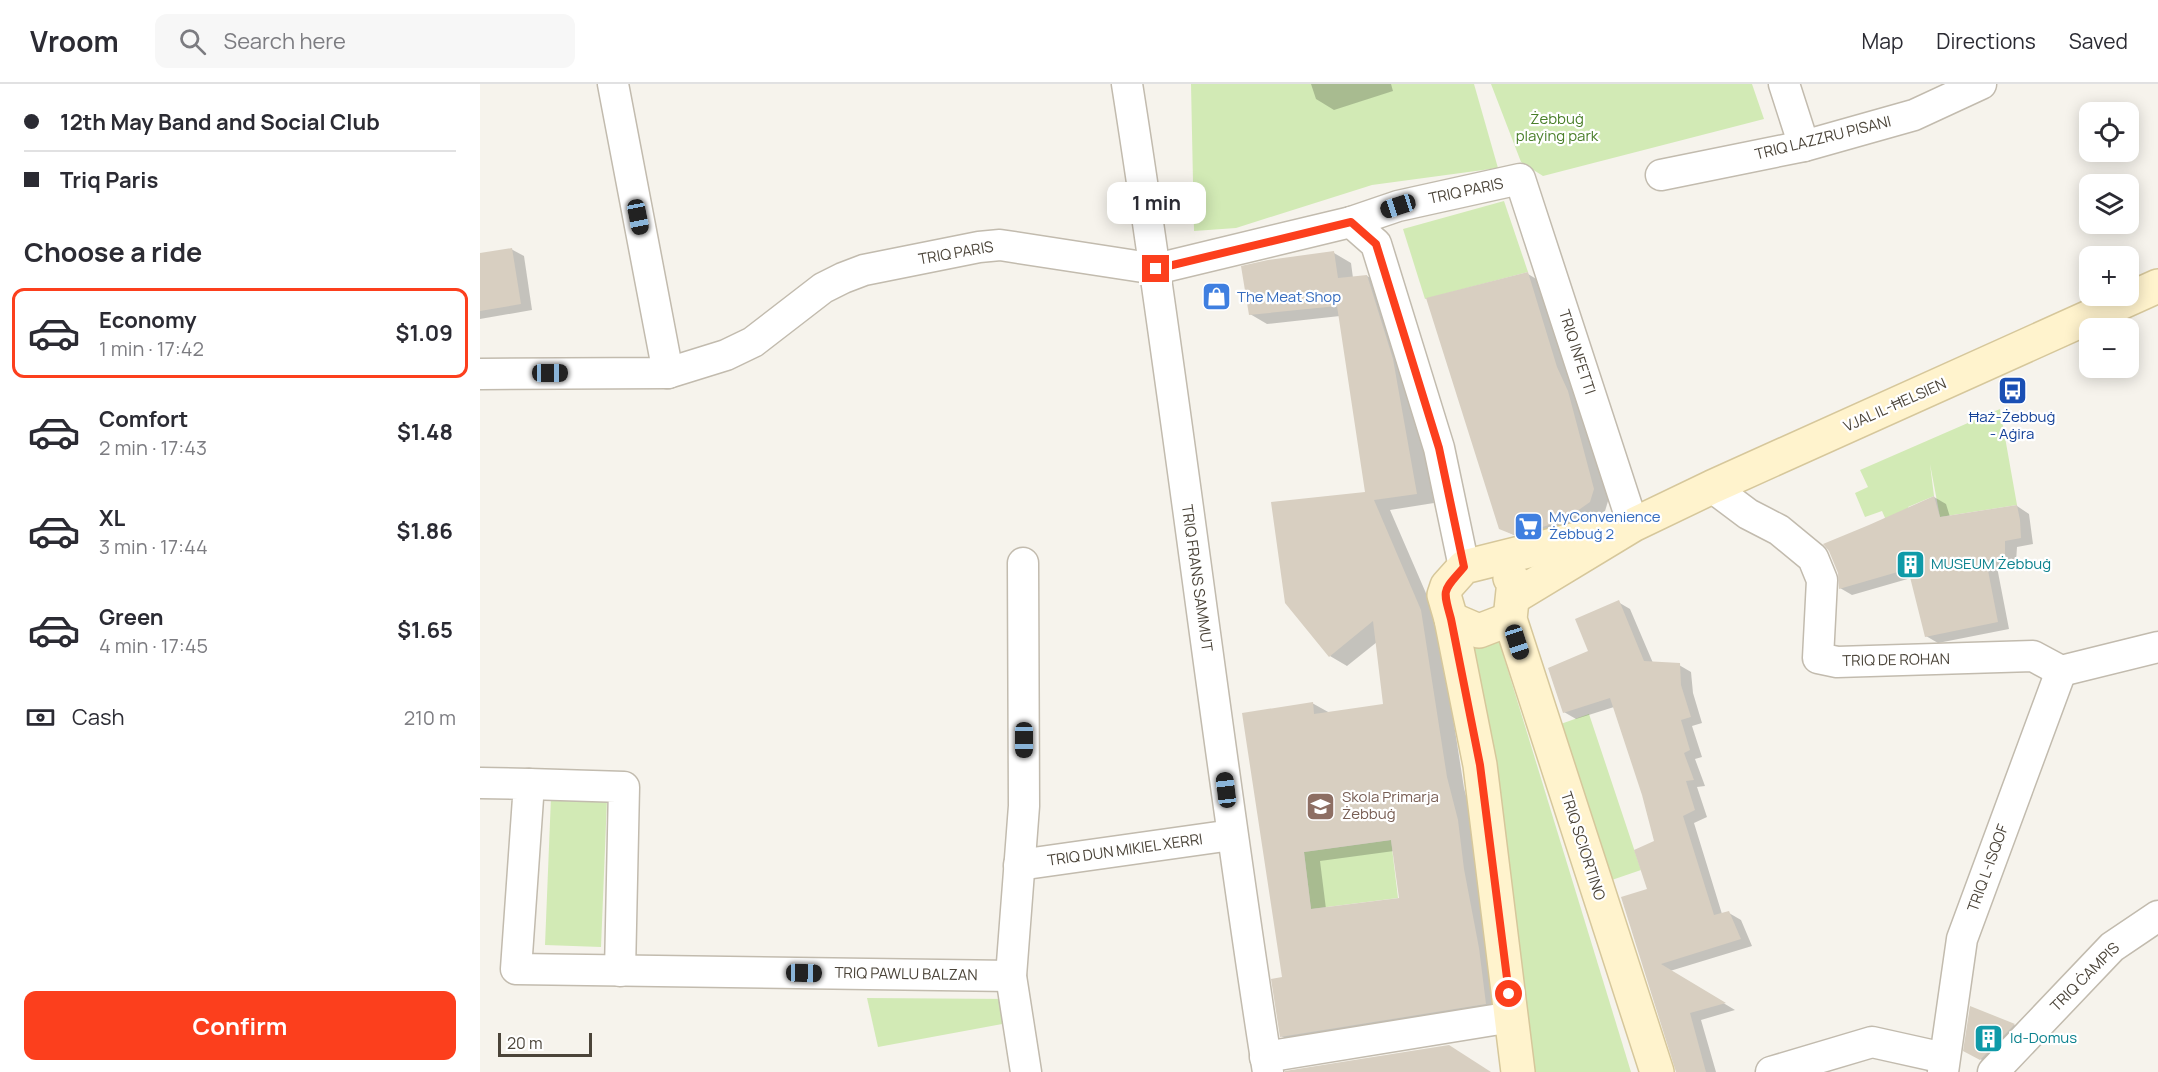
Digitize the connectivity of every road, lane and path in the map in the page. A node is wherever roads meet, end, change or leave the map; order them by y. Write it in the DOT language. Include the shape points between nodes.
graph roads {
  1 [pos="613,84"];
  2 [pos="1127,84"];
  3 [pos="1784,84"];
  4 [pos="1981,84"];
  5 [pos="1804,146"];
  6 [pos="1661,175"];
  7 [pos="1520,179"];
  8 [pos="1351,222"];
  9 [pos="1156,269"];
  10 [pos="2158,286"];
  11 [pos="668,373"];
  12 [pos="480,374"];
  13 [pos="1712,487"];
  14 [pos="1633,525"];
  15 [pos="1023,563"];
  16 [pos="1477,565"];
  17 [pos="1512,608"];
  18 [pos="1451,619"];
  19 [pos="2158,648"];
  20 [pos="2061,671"];
  21 [pos="480,783"];
  22 [pos="529,784"];
  23 [pos="1232,836"];
  24 [pos="1019,865"];
  25 [pos="2158,916"];
  26 [pos="620,970"];
  27 [pos="1011,976"];
  28 [pos="1512,1017"];
  29 [pos="1266,1064"];
  30 [pos="1943,1065"];
  31 [pos="1026,1072"];
  32 [pos="1518,1072"];
  33 [pos="1657,1072"];
  34 [pos="1771,1072"];
  35 [pos="1993,1072"];
  1 -- 11 [label="street"];
  2 -- 9 [label="street, TRIQ FRANS SAMMUT"];
  3 -- 5 [label="street"];
  4 -- 5 [label="street, TRIQ LAZZRU PISANI" via="1914,115"];
  5 -- 6 [label="street, TRIQ LAZZRU PISANI"];
  7 -- 8 [label="street, TRIQ PARIS" via="1398,206"];
  7 -- 14 [label="street, TRIQ INFETTI"];
  8 -- 9 [label="street, TRIQ PARIS"];
  8 -- 16 [label="street" via="1376,244"];
  9 -- 11 [label="street, TRIQ PARIS" via="1000,245 864,270 823,288 753,342"];
  9 -- 23 [label="street, TRIQ FRANS SAMMUT"];
  10 -- 13 [label="street, VJAL IL-ĦELSIEN"];
  11 -- 12 [label="street, TRIQ PARIS"];
  13 -- 14 [label="street, VJAL IL-ĦELSIEN"];
  13 -- 20 [label="street, TRIQ DE ROHAN" via="1748,514 1779,530 1813,558 1822,580 1818,658 1837,662 2033,656"];
  14 -- 16 [label="street, VJAL IL-ĦELSIEN"];
  14 -- 17 [label="street, VJAL IL-ĦELSIEN"];
  15 -- 24 [label="street" via="1024,806"];
  16 -- 17 [label="street, TRIQ SCIORTINO" via="1514,581"];
  16 -- 18 [label="street" via="1448,586 1444,595"];
  17 -- 18 [label="street" via="1479,632"];
  17 -- 33 [label="street, TRIQ SCIORTINO"];
  18 -- 28 [label="street" via="1480,765"];
  19 -- 20 [label="street"];
  20 -- 30 [label="street, TRIQ L-ISQOF" via="1962,939"];
  21 -- 22 [label="street"];
  22 -- 26 [label="street" via="624,787"];
  22 -- 26 [label="street, TRIQ PAWLU BALZAN" via="516,969"];
  23 -- 24 [label="street, TRIQ DUN MIKIEL XERRI"];
  23 -- 29 [label="street, TRIQ FRANS SAMMUT"];
  24 -- 27 [label="street"];
  25 -- 35 [label="street, TRIQ ĊAMPIS" via="2112,947"];
  26 -- 27 [label="street, TRIQ PAWLU BALZAN"];
  27 -- 31 [label="street"];
  28 -- 29 [label="street"];
  28 -- 32 [label="street"];
  30 -- 34 [label="street" via="1872,1042"];
}
